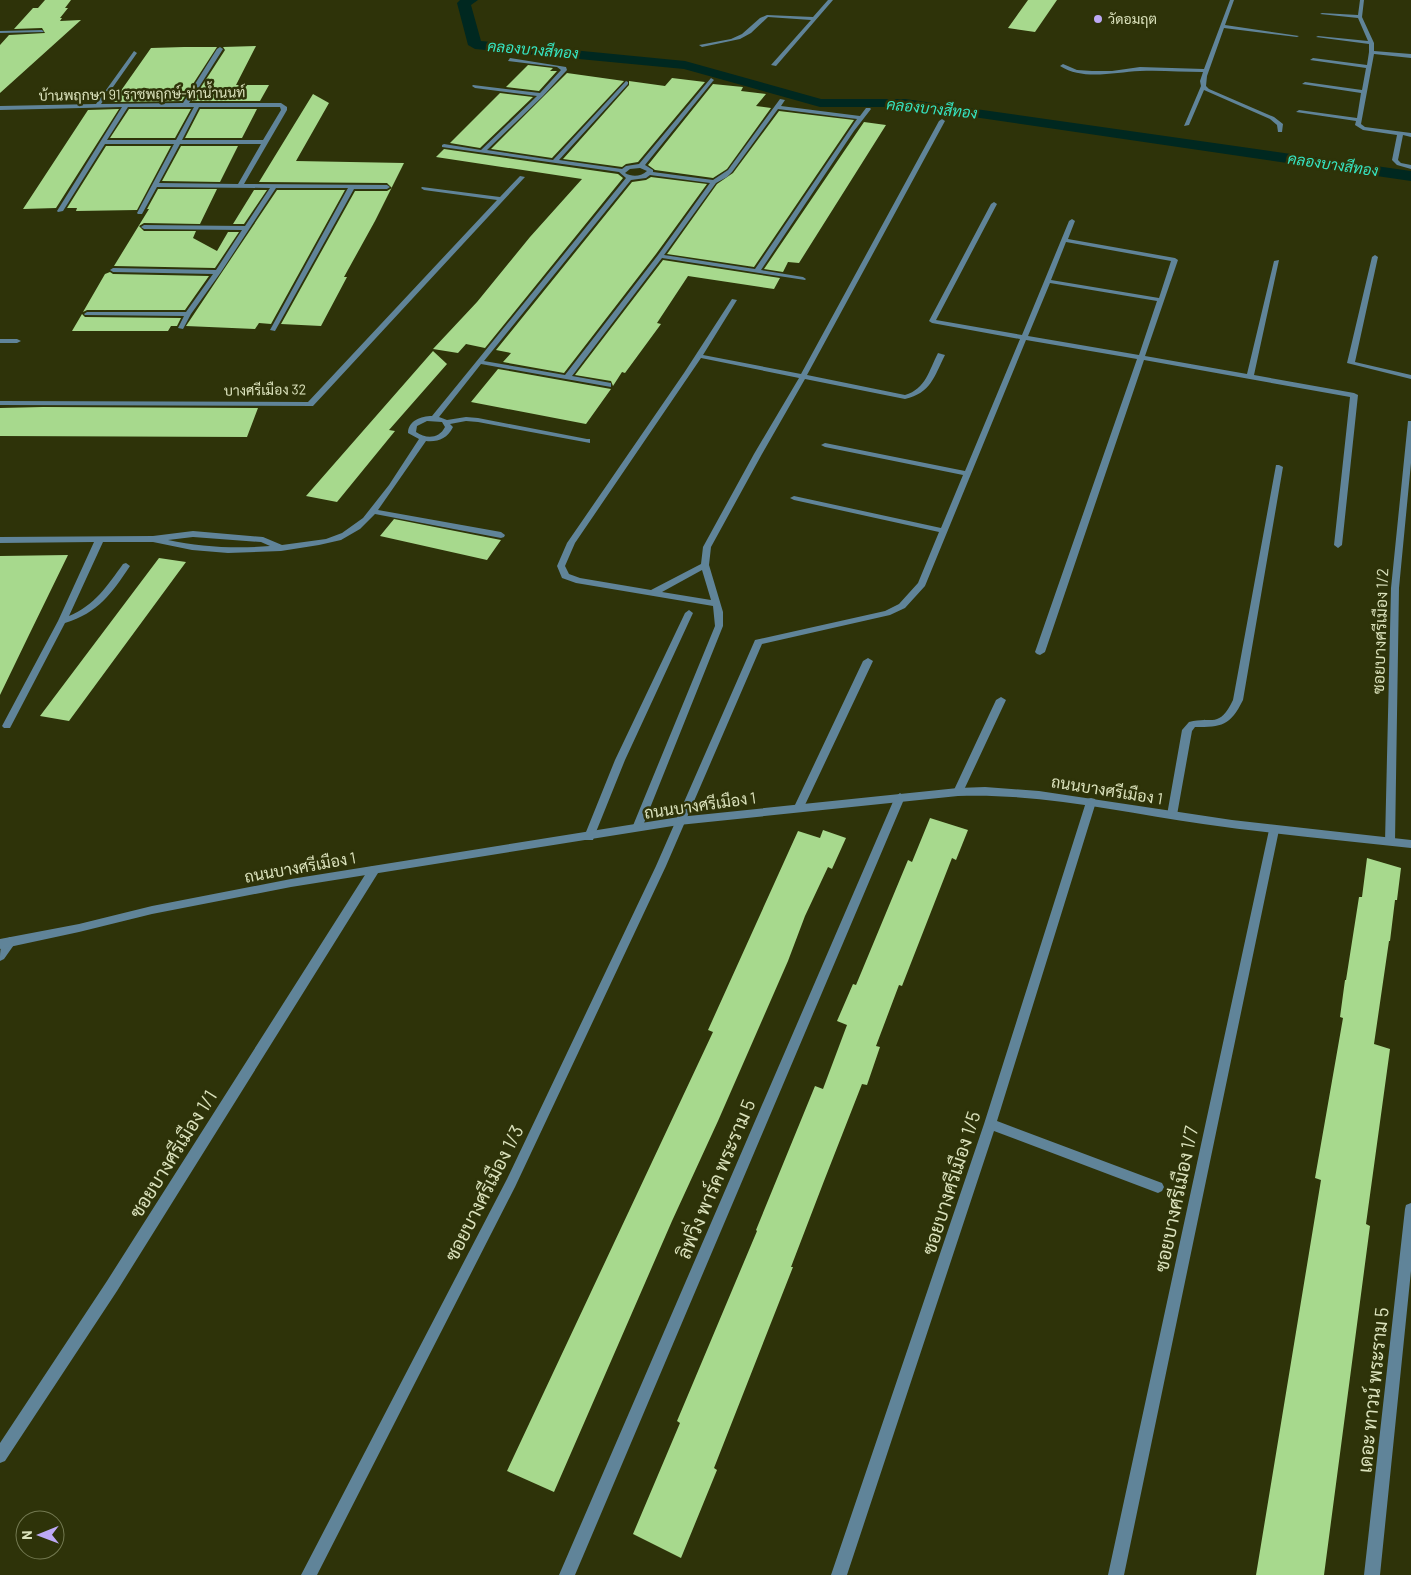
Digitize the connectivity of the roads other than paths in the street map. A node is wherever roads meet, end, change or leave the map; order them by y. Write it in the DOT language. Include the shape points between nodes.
graph roads {
  1 [pos="831,0"];
  2 [pos="1232,0"];
  3 [pos="1362,0"];
  4 [pos="1322,14"];
  5 [pos="1360,17"];
  6 [pos="814,18"];
  7 [pos="1223,26"];
  8 [pos="42,31"];
  9 [pos="0,32"];
  10 [pos="1297,36"];
  11 [pos="1318,36"];
  12 [pos="1371,43"];
  13 [pos="702,45"];
  14 [pos="220,49"];
  15 [pos="1372,52"];
  16 [pos="134,53"];
  17 [pos="1411,56"];
  18 [pos="510,60"];
  19 [pos="1313,60"];
  20 [pos="774,66"];
  21 [pos="1063,66"];
  22 [pos="1369,67"];
  23 [pos="1206,71"];
  24 [pos="711,80"];
  25 [pos="626,83"];
  26 [pos="1305,84"];
  27 [pos="475,86"];
  28 [pos="1203,87"];
  29 [pos="1364,92"];
  30 [pos="541,95"];
  31 [pos="782,100"];
  32 [pos="198,104"];
  33 [pos="126,105"];
  34 [pos="186,105"];
  35 [pos="97,106"];
  36 [pos="778,107"];
  37 [pos="0,108"];
  38 [pos="868,110"];
  39 [pos="1298,112"];
  40 [pos="861,118"];
  41 [pos="1359,120"];
  42 [pos="942,121"];
  43 [pos="1186,125"];
  44 [pos="1280,131"];
  45 [pos="1400,134"];
  46 [pos="1411,135"];
  47 [pos="103,142"];
  48 [pos="177,142"];
  49 [pos="266,142"];
  50 [pos="444,146"];
  51 [pos="482,152"];
  52 [pos="554,162"];
  53 [pos="642,166"];
  54 [pos="1411,167"];
  55 [pos="622,170"];
  56 [pos="650,173"];
  57 [pos="522,176"];
  58 [pos="629,178"];
  59 [pos="714,182"];
  60 [pos="154,185"];
  61 [pos="240,185"];
  62 [pos="274,186"];
  63 [pos="352,186"];
  64 [pos="387,186"];
  65 [pos="424,188"];
  66 [pos="501,199"];
  67 [pos="994,204"];
  68 [pos="60,211"];
  69 [pos="140,214"];
  70 [pos="1072,222"];
  71 [pos="144,227"];
  72 [pos="247,228"];
  73 [pos="1064,240"];
  74 [pos="660,256"];
  75 [pos="1376,257"];
  76 [pos="1277,261"];
  77 [pos="113,270"];
  78 [pos="757,271"];
  79 [pos="218,272"];
  80 [pos="803,279"];
  81 [pos="1047,281"];
  82 [pos="734,300"];
  83 [pos="1162,300"];
  84 [pos="87,314"];
  85 [pos="188,314"];
  86 [pos="181,328"];
  87 [pos="273,330"];
  88 [pos="1024,336"];
  89 [pos="0,341"];
  90 [pos="17,341"];
  91 [pos="941,355"];
  92 [pos="699,356"];
  93 [pos="1142,357"];
  94 [pos="480,362"];
  95 [pos="568,376"];
  96 [pos="803,377"];
  97 [pos="1250,377"];
  98 [pos="1411,377"];
  99 [pos="608,385"];
  100 [pos="0,403"];
  101 [pos="434,418"];
  102 [pos="446,422"];
  103 [pos="1411,423"];
  104 [pos="423,439"];
  105 [pos="587,441"];
  106 [pos="825,445"];
  107 [pos="1279,467"];
  108 [pos="968,474"];
  109 [pos="794,498"];
  110 [pos="373,511"];
  111 [pos="944,531"];
  112 [pos="501,535"];
  113 [pos="100,539"];
  114 [pos="153,539"];
  115 [pos="0,540"];
  116 [pos="1338,545"];
  117 [pos="282,548"];
  118 [pos="705,565"];
  119 [pos="126,566"];
  120 [pos="653,593"];
  121 [pos="716,604"];
  122 [pos="690,613"];
  123 [pos="62,621"];
  124 [pos="1040,652"];
  125 [pos="868,662"];
  126 [pos="1001,700"];
  127 [pos="7,726"];
  128 [pos="958,792"];
  129 [pos="900,797"];
  130 [pos="1091,802"];
  131 [pos="799,807"];
  132 [pos="1172,815"];
  133 [pos="679,821"];
  134 [pos="637,828"];
  135 [pos="1274,830"];
  136 [pos="589,837"];
  137 [pos="1390,842"];
  138 [pos="1411,844"];
  139 [pos="374,870"];
  140 [pos="5,943"];
  141 [pos="0,956"];
  142 [pos="990,1124"];
  143 [pos="1158,1187"];
  144 [pos="1411,1209"];
  145 [pos="0,1456"];
  146 [pos="309,1575"];
  147 [pos="567,1575"];
  148 [pos="839,1575"];
  149 [pos="1116,1575"];
  150 [pos="1372,1575"];
  1 -- 6 [label="street"];
  2 -- 7 [label="street"];
  3 -- 5 [label="street"];
  4 -- 5 [label="street"];
  5 -- 12 [label="street"];
  6 -- 13 [label="street" via="767,16 740,38"];
  6 -- 20 [label="street"];
  7 -- 10 [label="street"];
  7 -- 23 [label="street"];
  8 -- 9 [label="street"];
  11 -- 12 [label="street"];
  12 -- 15 [label="street"];
  14 -- 34 [label="street"];
  15 -- 17 [label="street"];
  15 -- 22 [label="street"];
  16 -- 35 [label="street"];
  18 -- 30 [label="street" via="564,68"];
  19 -- 22 [label="street"];
  21 -- 23 [label="street" via="1112,73 1148,69"];
  22 -- 29 [label="street"];
  23 -- 28 [label="street"];
  24 -- 53 [label="street"];
  25 -- 52 [label="street"];
  26 -- 29 [label="street"];
  27 -- 30 [label="street"];
  28 -- 43 [label="street"];
  28 -- 44 [label="street" via="1272,118 1280,124"];
  29 -- 41 [label="street"];
  30 -- 51 [label="street"];
  31 -- 36 [label="street"];
  32 -- 34 [label="street, บ้านพฤกษา 91 ราชพฤกษ์-ท่าน้ำนนท์"];
  32 -- 48 [label="street"];
  32 -- 49 [label="street, บ้านพฤกษา 91 ราชพฤกษ์-ท่าน้ำนนท์" via="275,104 284,107"];
  33 -- 34 [label="street, บ้านพฤกษา 91 ราชพฤกษ์-ท่าน้ำนนท์"];
  33 -- 35 [label="street, บ้านพฤกษา 91 ราชพฤกษ์-ท่าน้ำนนท์"];
  33 -- 47 [label="street"];
  35 -- 37 [label="street, บ้านพฤกษา 91 ราชพฤกษ์-ท่าน้ำนนท์"];
  36 -- 40 [label="street"];
  36 -- 59 [label="street" via="730,171"];
  38 -- 40 [label="street"];
  39 -- 41 [label="street"];
  40 -- 78 [label="street"];
  41 -- 45 [label="street" via="1358,125 1363,128"];
  42 -- 96 [label="street"];
  45 -- 46 [label="street"];
  45 -- 54 [label="street" via="1395,160"];
  47 -- 48 [label="street"];
  47 -- 68 [label="street"];
  48 -- 49 [label="street"];
  48 -- 60 [label="street"];
  49 -- 61 [label="street"];
  50 -- 51 [label="street"];
  51 -- 52 [label="street"];
  52 -- 55 [label="street"];
  53 -- 55 [label="street"];
  53 -- 56 [label="street"];
  55 -- 58 [label="street" via="623,175"];
  56 -- 58 [label="street" via="644,177"];
  56 -- 59 [label="street"];
  57 -- 66 [label="street, บางศรีเมือง 32"];
  58 -- 94 [label="street"];
  59 -- 74 [label="street"];
  60 -- 61 [label="street"];
  60 -- 69 [label="street"];
  61 -- 62 [label="street"];
  62 -- 63 [label="street"];
  62 -- 72 [label="street"];
  63 -- 64 [label="street"];
  63 -- 87 [label="street"];
  65 -- 66 [label="street"];
  66 -- 100 [label="street, บางศรีเมือง 32" via="310,404"];
  67 -- 88 [label="street" via="932,321"];
  70 -- 73 [label="street"];
  71 -- 72 [label="street"];
  72 -- 79 [label="street"];
  73 -- 81 [label="street"];
  73 -- 83 [label="street" via="1175,260"];
  74 -- 78 [label="street"];
  74 -- 95 [label="street"];
  75 -- 98 [label="street" via="1351,363"];
  76 -- 97 [label="street"];
  77 -- 79 [label="street"];
  78 -- 80 [label="street"];
  79 -- 85 [label="street"];
  81 -- 83 [label="street"];
  81 -- 88 [label="street"];
  82 -- 92 [label="street"];
  83 -- 93 [label="street"];
  84 -- 85 [label="street"];
  85 -- 86 [label="street"];
  88 -- 93 [label="street"];
  88 -- 108 [label="street"];
  89 -- 90 [label="street"];
  91 -- 96 [label="street" via="923,391 905,397"];
  92 -- 96 [label="street"];
  92 -- 120 [label="street" via="571,542 560,566 565,576"];
  93 -- 97 [label="street"];
  93 -- 124 [label="street"];
  94 -- 95 [label="street"];
  94 -- 101 [label="street"];
  95 -- 99 [label="street"];
  96 -- 118 [label="street" via="708,547"];
  97 -- 116 [label="street" via="1354,395"];
  101 -- 102 [label="street"];
  101 -- 104 [label="street" via="420,420 411,429 412,434"];
  102 -- 104 [label="street" via="449,427 445,434"];
  102 -- 105 [label="street" via="478,420"];
  103 -- 137 [label="street, ซอยบางศรีเมือง 1/2" via="1395,588"];
  104 -- 110 [label="street"];
  106 -- 108 [label="street"];
  107 -- 132 [label="street" via="1238,700 1231,716 1221,723 1192,724 1187,730"];
  108 -- 111 [label="street"];
  109 -- 111 [label="street"];
  110 -- 112 [label="street"];
  110 -- 117 [label="street" via="340,539"];
  111 -- 133 [label="street, ซอยบางศรีเมือง 1/3" via="922,584 902,606 887,613 758,642"];
  113 -- 114 [label="street"];
  113 -- 115 [label="street"];
  113 -- 123 [label="street"];
  114 -- 117 [label="street" via="188,548 253,551"];
  114 -- 117 [label="street" via="193,534 263,540"];
  118 -- 120 [label="street"];
  118 -- 121 [label="street"];
  119 -- 123 [label="street" via="91,610"];
  120 -- 121 [label="street"];
  121 -- 134 [label="street" via="720,612 719,626"];
  122 -- 136 [label="street" via="616,768"];
  123 -- 127 [label="street"];
  125 -- 131 [label="street"];
  126 -- 128 [label="street"];
  128 -- 129 [label="street, ถนนบางศรีเมือง 1"];
  128 -- 130 [label="street, ถนนบางศรีเมือง 1" via="1039,794"];
  129 -- 131 [label="street, ถนนบางศรีเมือง 1"];
  129 -- 147 [label="street, ลิฟวิ่ง พาร์ค พระราม 5"];
  130 -- 132 [label="street, ถนนบางศรีเมือง 1"];
  130 -- 142 [label="street, ซอยบางศรีเมือง 1/5"];
  131 -- 133 [label="street, ถนนบางศรีเมือง 1"];
  132 -- 135 [label="street, ถนนบางศรีเมือง 1"];
  133 -- 134 [label="street, ถนนบางศรีเมือง 1"];
  133 -- 146 [label="street, ซอยบางศรีเมือง 1/3" via="661,866 511,1183"];
  134 -- 136 [label="street, ถนนบางศรีเมือง 1"];
  135 -- 137 [label="street, ถนนบางศรีเมือง 1"];
  135 -- 149 [label="street, ซอยบางศรีเมือง 1/7"];
  136 -- 139 [label="street, ถนนบางศรีเมือง 1"];
  137 -- 138 [label="street, ถนนบางศรีเมือง 1"];
  139 -- 140 [label="street, ถนนบางศรีเมือง 1" via="161,908"];
  139 -- 145 [label="street, ซอยบางศรีเมือง 1/1" via="112,1286"];
  140 -- 141 [label="street"];
  142 -- 143 [label="street"];
  142 -- 148 [label="street, ซอยบางศรีเมือง 1/5"];
  144 -- 150 [label="street, เดอะ ทาวน์ พระราม 5"];
}
